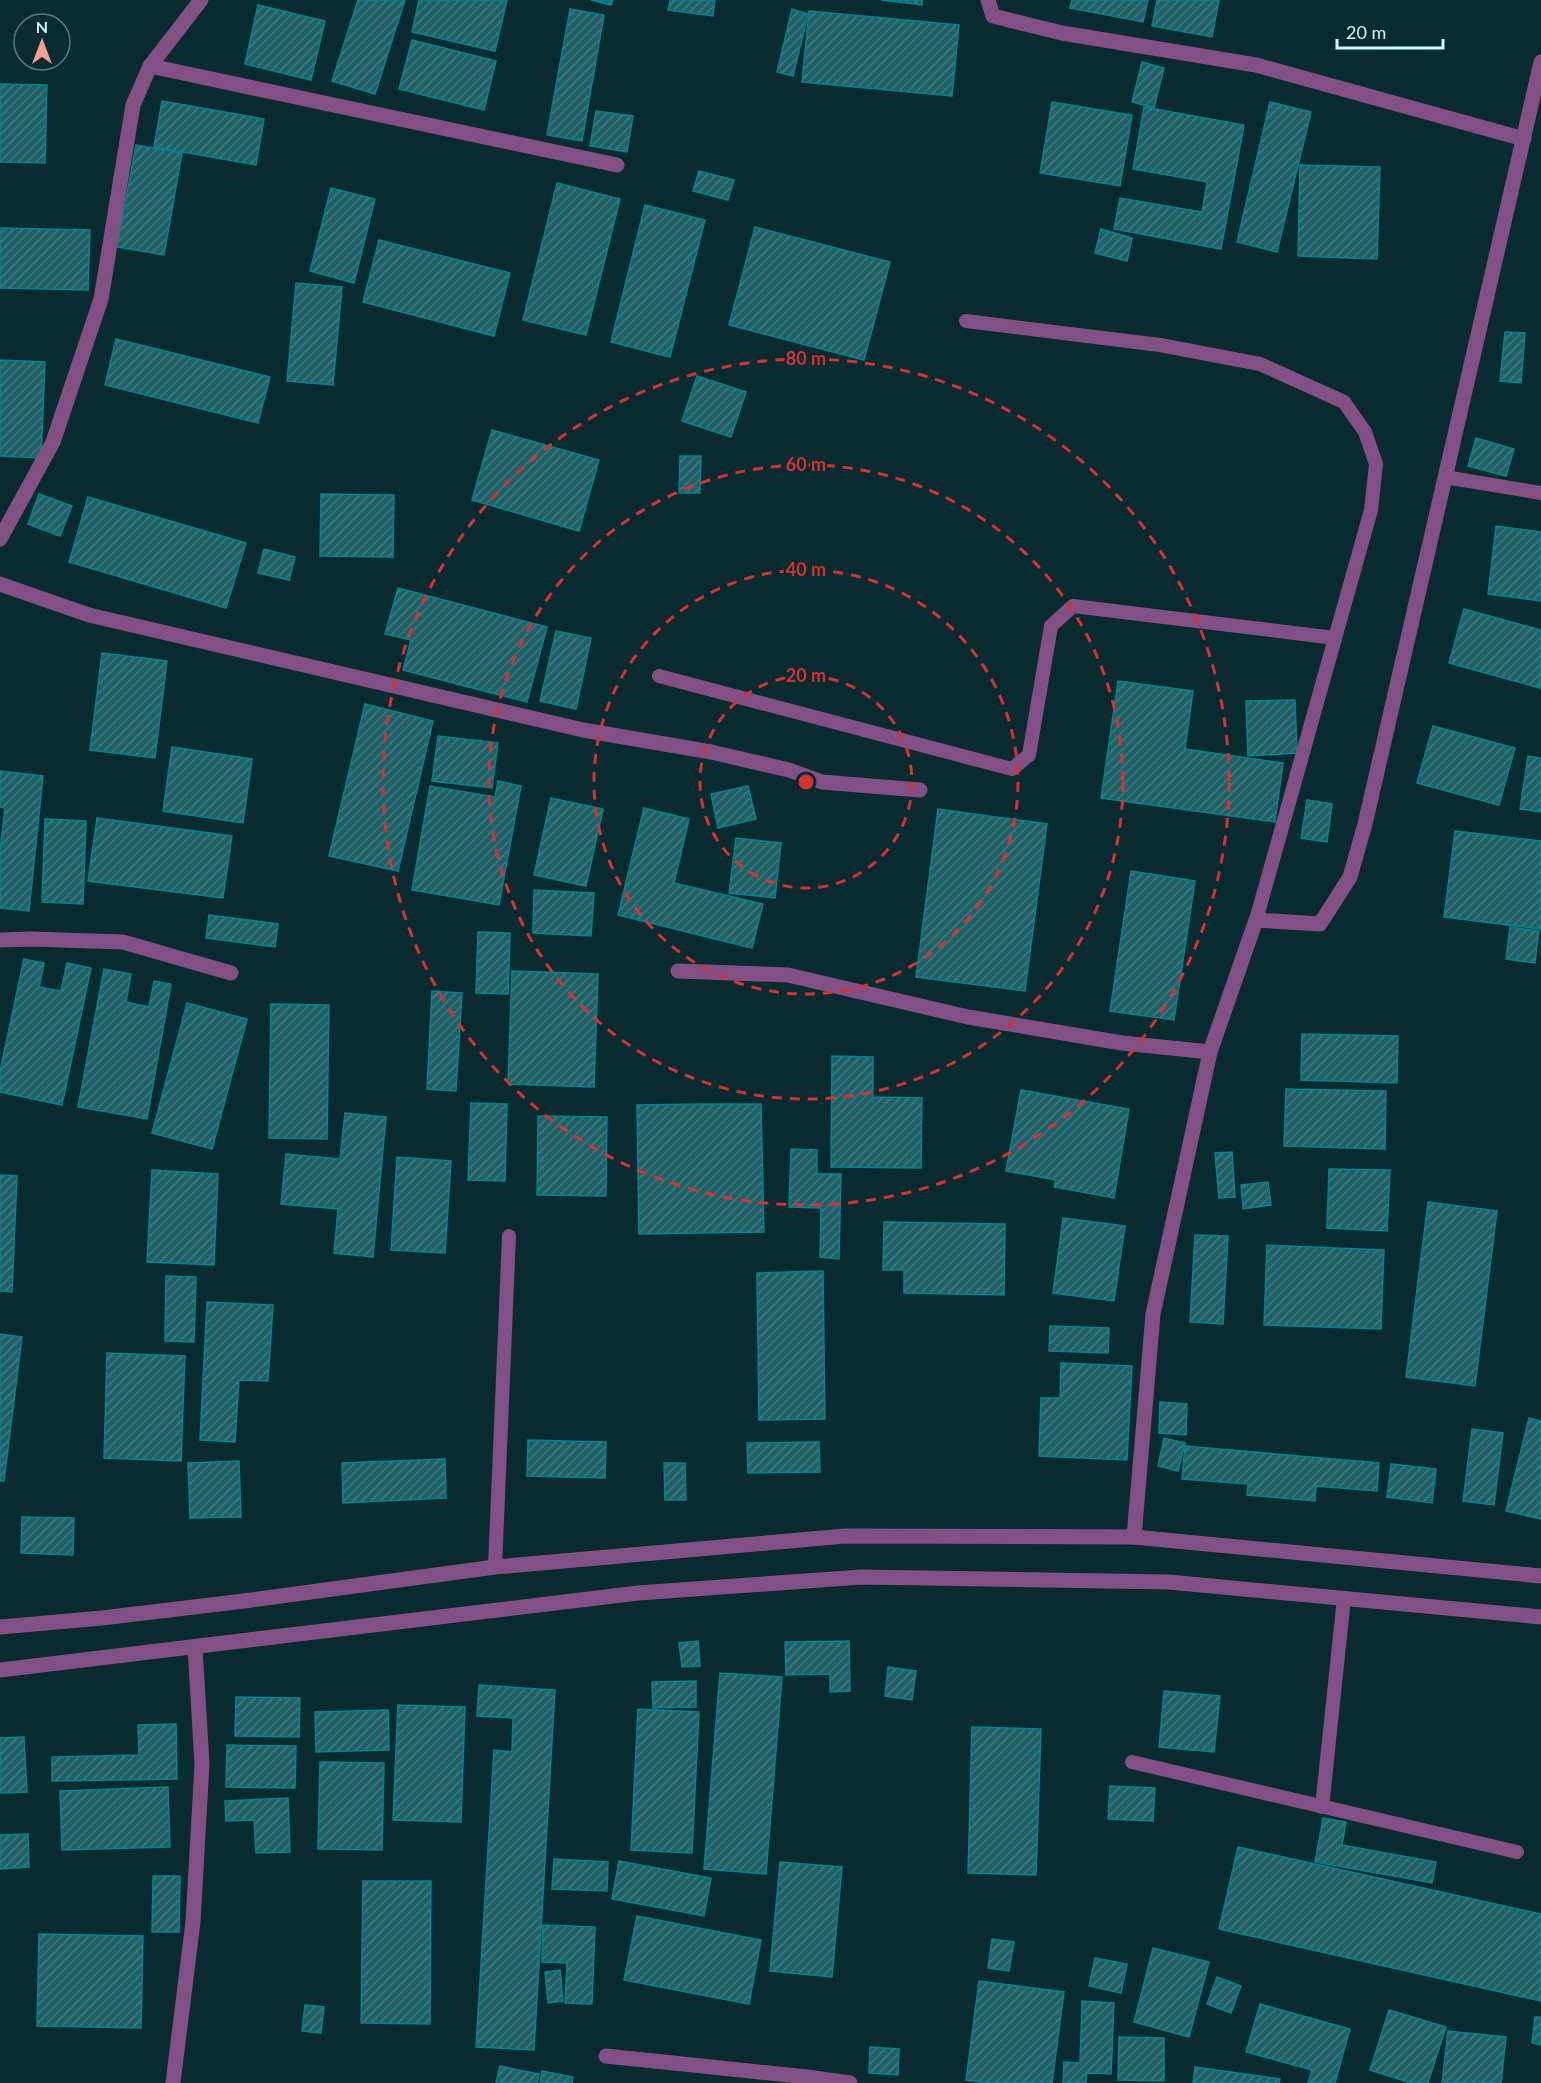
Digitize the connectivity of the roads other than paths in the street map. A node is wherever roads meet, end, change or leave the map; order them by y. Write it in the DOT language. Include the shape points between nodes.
graph roads {
  1 [pos="201,0"];
  2 [pos="988,0"];
  3 [pos="1541,62"];
  4 [pos="150,66"];
  5 [pos="1524,139"];
  6 [pos="617,165"];
  7 [pos="966,321"];
  8 [pos="1445,477"];
  9 [pos="1541,493"];
  10 [pos="0,539"];
  11 [pos="0,584"];
  12 [pos="1335,638"];
  13 [pos="659,676"];
  14 [pos="920,790"];
  15 [pos="1256,920"];
  16 [pos="0,940"];
  17 [pos="678,972"];
  18 [pos="231,973"];
  19 [pos="1210,1052"];
  20 [pos="509,1236"];
  21 [pos="1134,1537"];
  22 [pos="495,1567"];
  23 [pos="1541,1576"];
  24 [pos="1344,1598"];
  25 [pos="1541,1617"];
  26 [pos="0,1627"];
  27 [pos="195,1648"];
  28 [pos="0,1670"];
  29 [pos="1132,1762"];
  30 [pos="1322,1807"];
  31 [pos="1517,1852"];
  32 [pos="606,2056"];
  33 [pos="173,2083"];
  34 [pos="850,2083"];
  1 -- 4 [label="street"];
  2 -- 5 [label="street" via="993,16 1062,33 1256,65"];
  3 -- 5 [label="street"];
  4 -- 6 [label="street"];
  4 -- 10 [label="street" via="133,105 101,299 53,442"];
  5 -- 8 [label="street"];
  7 -- 12 [label="lane" via="1160,345 1260,364 1344,402 1365,432 1376,464 1371,510"];
  8 -- 9 [label="lane"];
  8 -- 15 [label="street" via="1350,877 1320,924"];
  11 -- 14 [label="street" via="89,615 583,730 711,752 822,782"];
  12 -- 13 [label="lane" via="1073,606 1051,626 1029,755 1012,769"];
  12 -- 15 [label="lane"];
  15 -- 19 [label="street"];
  16 -- 18 [label="street" via="123,942"];
  17 -- 19 [label="street" via="788,975 968,1017 1122,1043"];
  19 -- 21 [label="street" via="1153,1314"];
  20 -- 22 [label="lane"];
  21 -- 22 [label="street" via="845,1536"];
  21 -- 23 [label="street"];
  22 -- 26 [label="street" via="220,1604"];
  24 -- 25 [label="street"];
  24 -- 27 [label="street" via="1169,1582 862,1577 638,1593"];
  24 -- 30 [label="lane"];
  27 -- 28 [label="street"];
  27 -- 33 [label="street" via="202,1764 193,1922"];
  29 -- 30 [label="lane"];
  30 -- 31 [label="lane"];
  32 -- 34 [label="street"];
}
